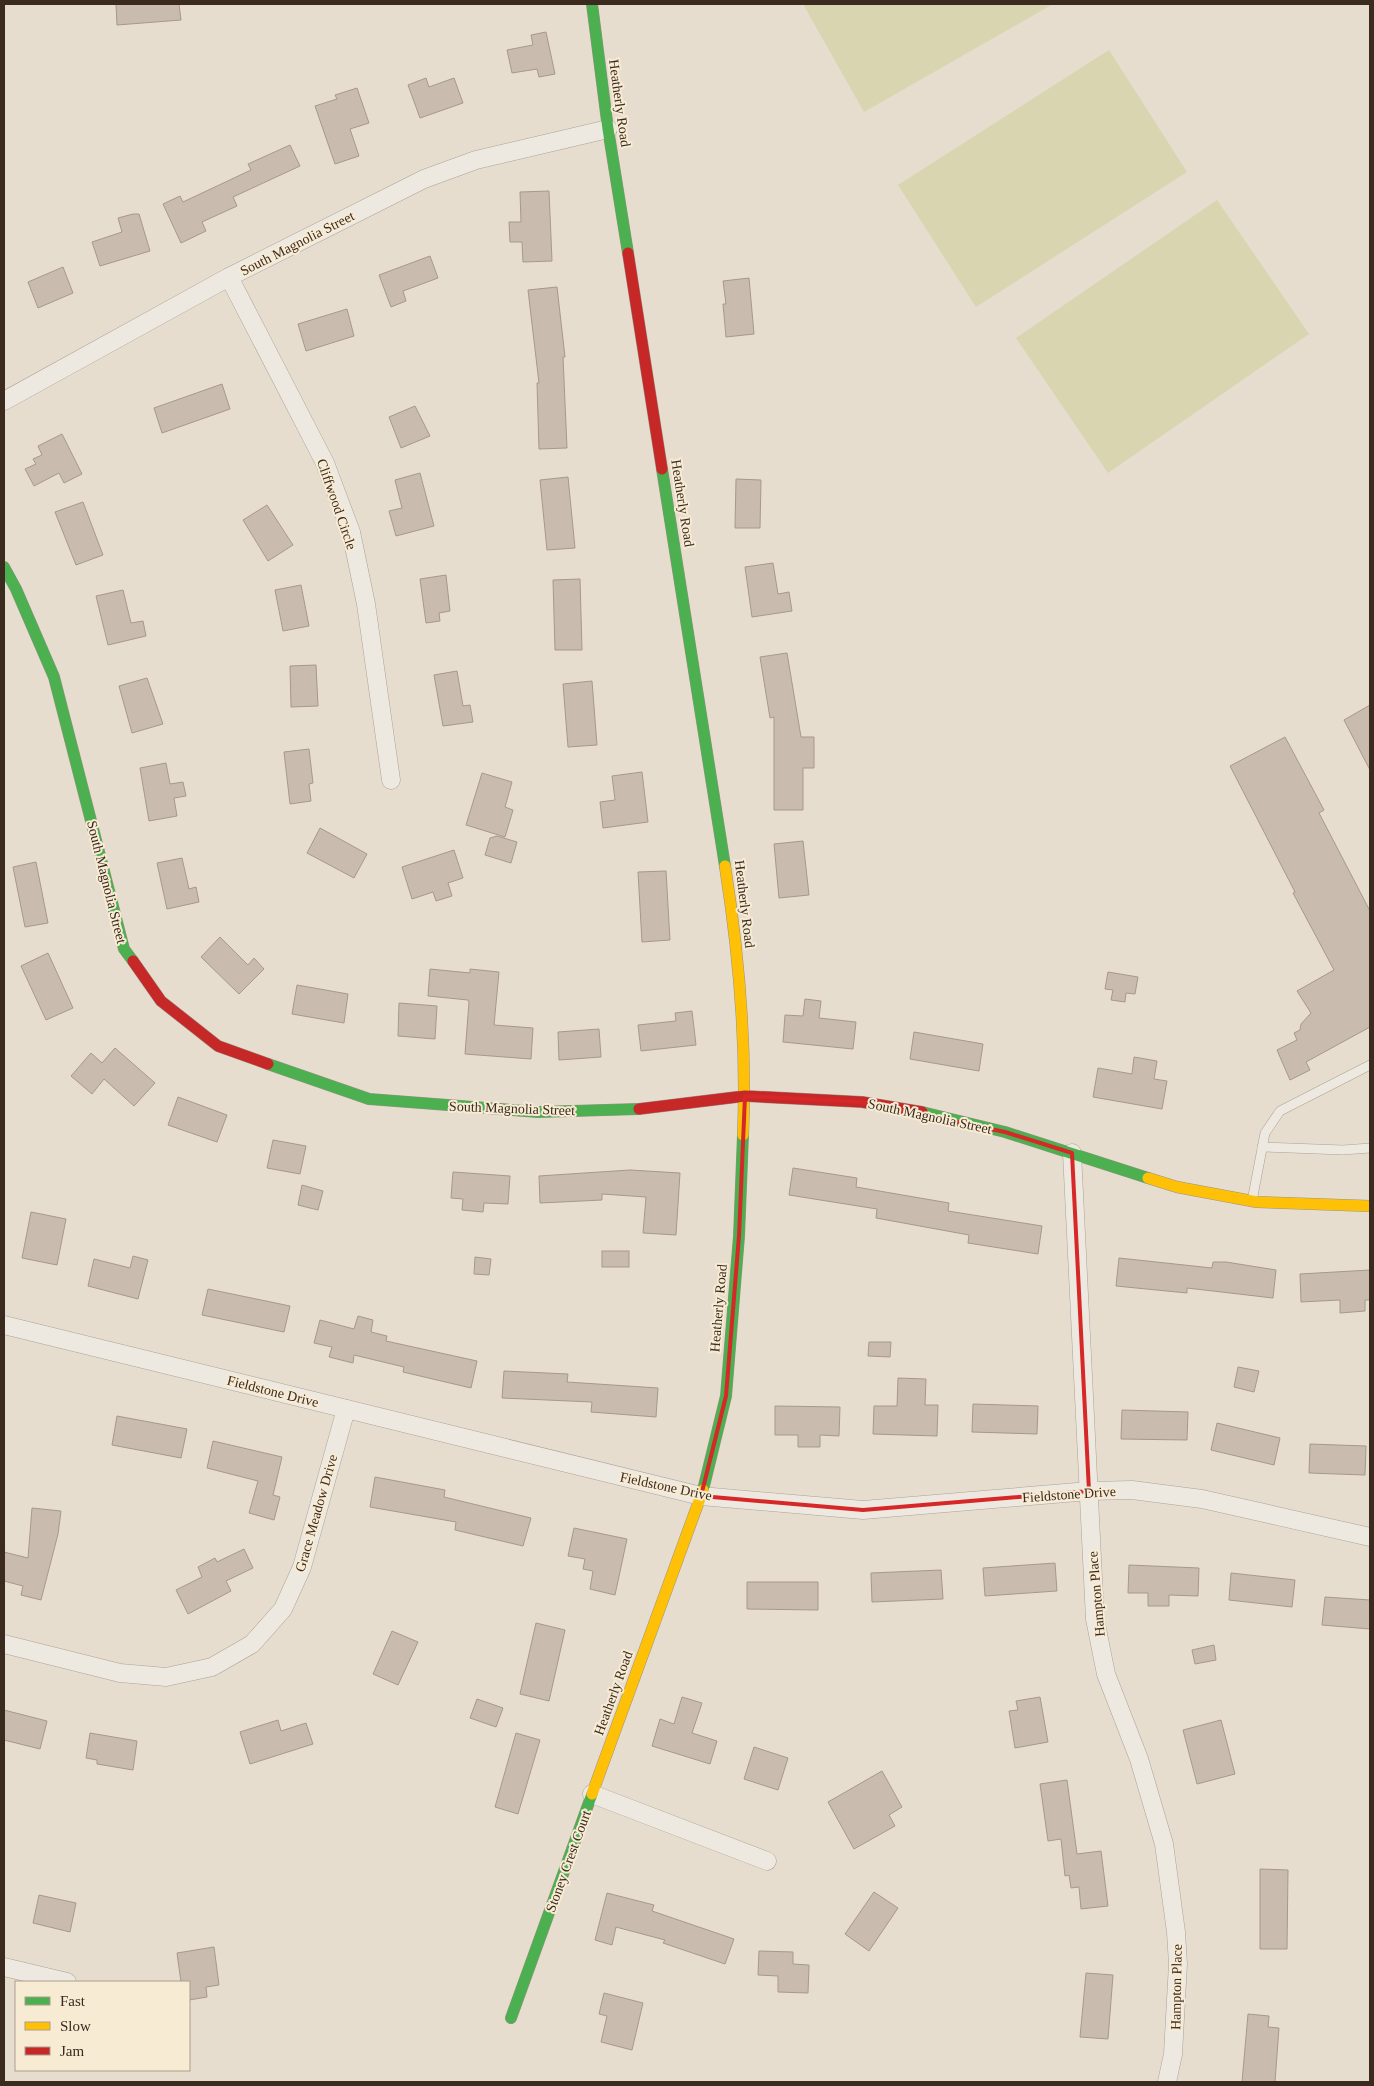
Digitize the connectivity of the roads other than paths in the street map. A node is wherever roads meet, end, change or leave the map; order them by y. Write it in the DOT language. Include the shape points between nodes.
graph roads {
  1 [pos="592,4"];
  2 [pos="608,129"];
  3 [pos="229,276"];
  4 [pos="4,401"];
  5 [pos="4,567"];
  6 [pos="391,780"];
  7 [pos="1370,1065"];
  8 [pos="745,1096"];
  9 [pos="1262,1147"];
  10 [pos="1370,1148"];
  11 [pos="1072,1153"];
  12 [pos="1252,1201"];
  13 [pos="1370,1206"];
  14 [pos="4,1325"];
  15 [pos="346,1409"];
  16 [pos="1089,1492"];
  17 [pos="701,1496"];
  18 [pos="1370,1537"];
  19 [pos="4,1644"];
  20 [pos="592,1794"];
  21 [pos="767,1861"];
  22 [pos="4,1967"];
  23 [pos="63,1981"];
  24 [pos="511,2018"];
  25 [pos="1167,2082"];
  1 -- 2 [label="street, Heatherly Road"];
  2 -- 3 [label="street, South Magnolia Street" via="476,160 424,179"];
  2 -- 8 [label="street, Heatherly Road" via="731,903 741,999"];
  3 -- 4 [label="street, South Magnolia Street"];
  3 -- 6 [label="street, Cliffwood Circle" via="324,463 351,532 366,604"];
  5 -- 8 [label="street, South Magnolia Street" via="54,677 124,949 161,1001 218,1046 369,1099 418,1104 538,1112 642,1109"];
  7 -- 9 [label="lane" via="1280,1111 1265,1133"];
  8 -- 11 [label="street, South Magnolia Street" via="862,1102 936,1114"];
  8 -- 17 [label="street, Heatherly Road" via="739,1236 726,1396"];
  9 -- 10 [label="lane"];
  9 -- 12 [label="lane"];
  11 -- 12 [label="street, South Magnolia Street" via="1176,1187"];
  11 -- 16 [label="street, Hampton Place"];
  12 -- 13 [label="street, South Magnolia Street" via="1309,1206"];
  14 -- 15 [label="street, Fieldstone Drive"];
  15 -- 17 [label="street, Fieldstone Drive"];
  15 -- 19 [label="street, Grace Meadow Drive" via="302,1567 283,1609 252,1644 212,1667 166,1677 120,1673"];
  16 -- 17 [label="street, Fieldstone Drive" via="863,1510"];
  16 -- 18 [label="street, Fieldstone Drive" via="1132,1490 1202,1499"];
  16 -- 25 [label="street, Hampton Place" via="1095,1619 1106,1674 1139,1759 1164,1844 1176,1932 1177,1996 1173,2054"];
  17 -- 20 [label="street, Heatherly Road"];
  20 -- 21 [label="street, Stoney Crest Court"];
  20 -- 24 [label="street, Stoney Crest Court"];
  22 -- 23 [label="street"];
}
